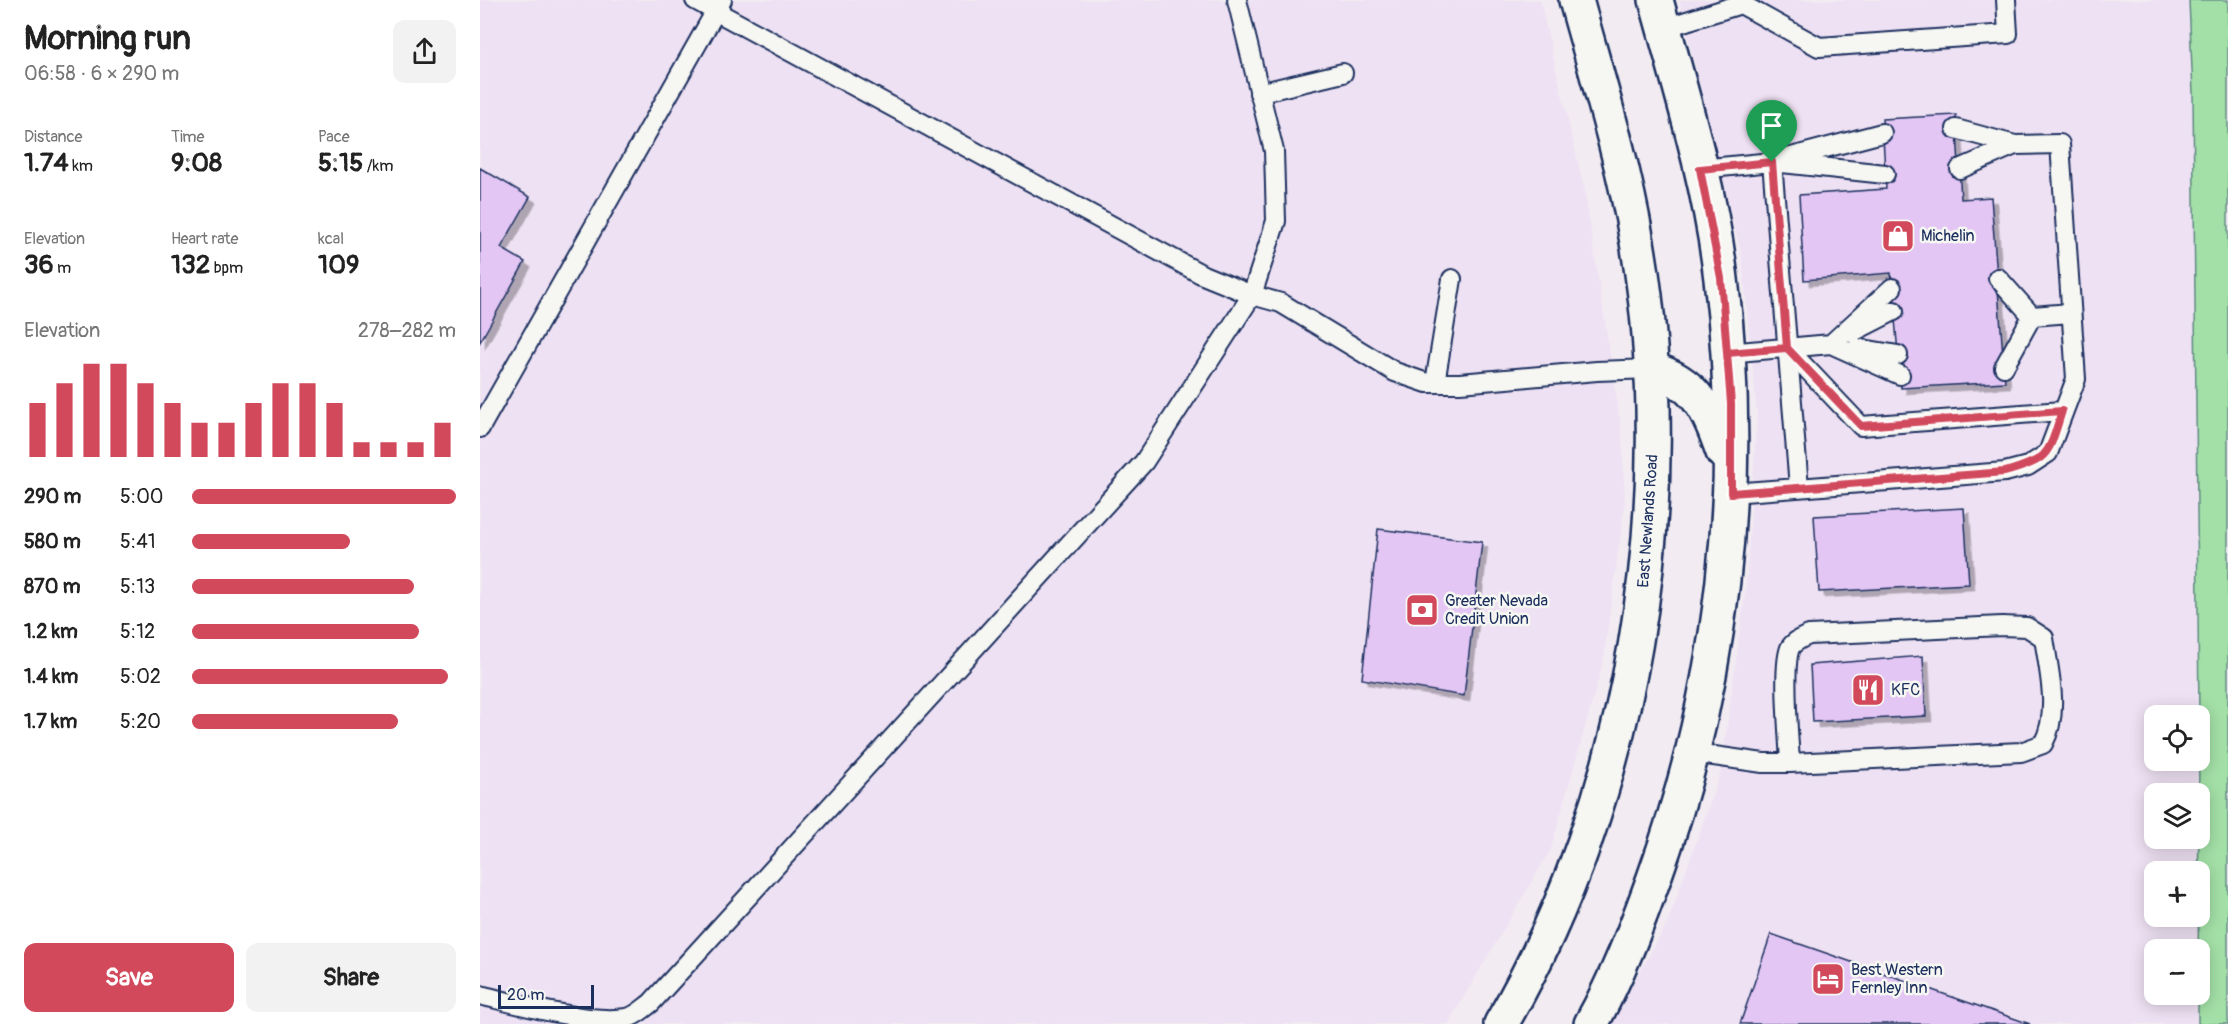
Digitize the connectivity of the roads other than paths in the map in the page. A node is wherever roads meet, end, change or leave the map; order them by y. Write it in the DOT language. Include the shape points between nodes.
graph roads {
  1 [pos="695,0"];
  2 [pos="1237,0"];
  3 [pos="1576,0"];
  4 [pos="2006,0"];
  5 [pos="1741,2"];
  6 [pos="719,6"];
  7 [pos="1660,14"];
  8 [pos="1343,73"];
  9 [pos="1259,93"];
  10 [pos="1956,129"];
  11 [pos="1882,133"];
  12 [pos="2015,145"];
  13 [pos="1772,162"];
  14 [pos="1700,169"];
  15 [pos="1960,169"];
  16 [pos="1885,174"];
  17 [pos="1998,278"];
  18 [pos="1452,279"];
  19 [pos="1892,288"];
  20 [pos="1252,295"];
  21 [pos="2000,302"];
  22 [pos="1894,311"];
  23 [pos="2071,314"];
  24 [pos="2032,316"];
  25 [pos="1831,344"];
  26 [pos="2002,347"];
  27 [pos="1787,348"];
  28 [pos="1727,353"];
  29 [pos="1898,355"];
  30 [pos="2004,367"];
  31 [pos="1651,369"];
  32 [pos="1900,375"];
  33 [pos="1435,383"];
  34 [pos="2062,411"];
  35 [pos="480,428"];
  36 [pos="1731,484"];
  37 [pos="1799,487"];
  38 [pos="1693,753"];
  39 [pos="1790,763"];
  40 [pos="480,995"];
  41 [pos="1501,1024"];
  42 [pos="1591,1024"];
  1 -- 6 [label="lane"];
  2 -- 9 [label="lane"];
  3 -- 31 [label="street, East Newlands Road" via="1635,233"];
  4 -- 5 [label="lane" via="2008,34 1819,47"];
  5 -- 7 [label="lane"];
  6 -- 20 [label="lane" via="1203,275"];
  6 -- 35 [label="lane"];
  7 -- 14 [label="street"];
  8 -- 9 [label="lane"];
  9 -- 20 [label="lane" via="1274,151 1276,221"];
  10 -- 12 [label="lane"];
  11 -- 13 [label="lane"];
  12 -- 15 [label="lane"];
  12 -- 23 [label="lane" via="2060,144"];
  13 -- 14 [label="lane"];
  13 -- 16 [label="lane"];
  13 -- 27 [label="lane"];
  14 -- 28 [label="street" via="1721,278"];
  17 -- 24 [label="lane"];
  18 -- 33 [label="lane"];
  19 -- 25 [label="lane"];
  20 -- 33 [label="lane" via="1281,303 1395,372"];
  20 -- 40 [label="lane" via="1144,462 651,1003 629,1018 606,1022 579,1020"];
  21 -- 24 [label="lane"];
  22 -- 25 [label="lane"];
  23 -- 24 [label="lane"];
  23 -- 34 [label="lane" via="2076,379"];
  24 -- 26 [label="lane"];
  24 -- 30 [label="lane"];
  25 -- 27 [label="lane"];
  25 -- 29 [label="lane"];
  25 -- 32 [label="lane"];
  27 -- 28 [label="lane"];
  27 -- 34 [label="lane" via="1861,426"];
  27 -- 37 [label="lane"];
  28 -- 36 [label="street"];
  31 -- 33 [label="lane"];
  31 -- 36 [label="street" via="1685,384 1708,411"];
  31 -- 41 [label="street, East Newlands Road" via="1652,503 1638,631 1624,702 1582,846 1523,987"];
  34 -- 37 [label="lane" via="2048,453 2028,466 2005,472"];
  36 -- 37 [label="lane"];
  36 -- 38 [label="street" via="1721,604"];
  38 -- 39 [label="lane"];
  38 -- 42 [label="street" via="1670,833 1636,927"];
  39 -- 39 [label="lane" via="2012,752 2043,744 2051,729 2051,687 2044,638 2027,627 2002,626 1809,635 1799,639 1791,646 1786,664"];
}
